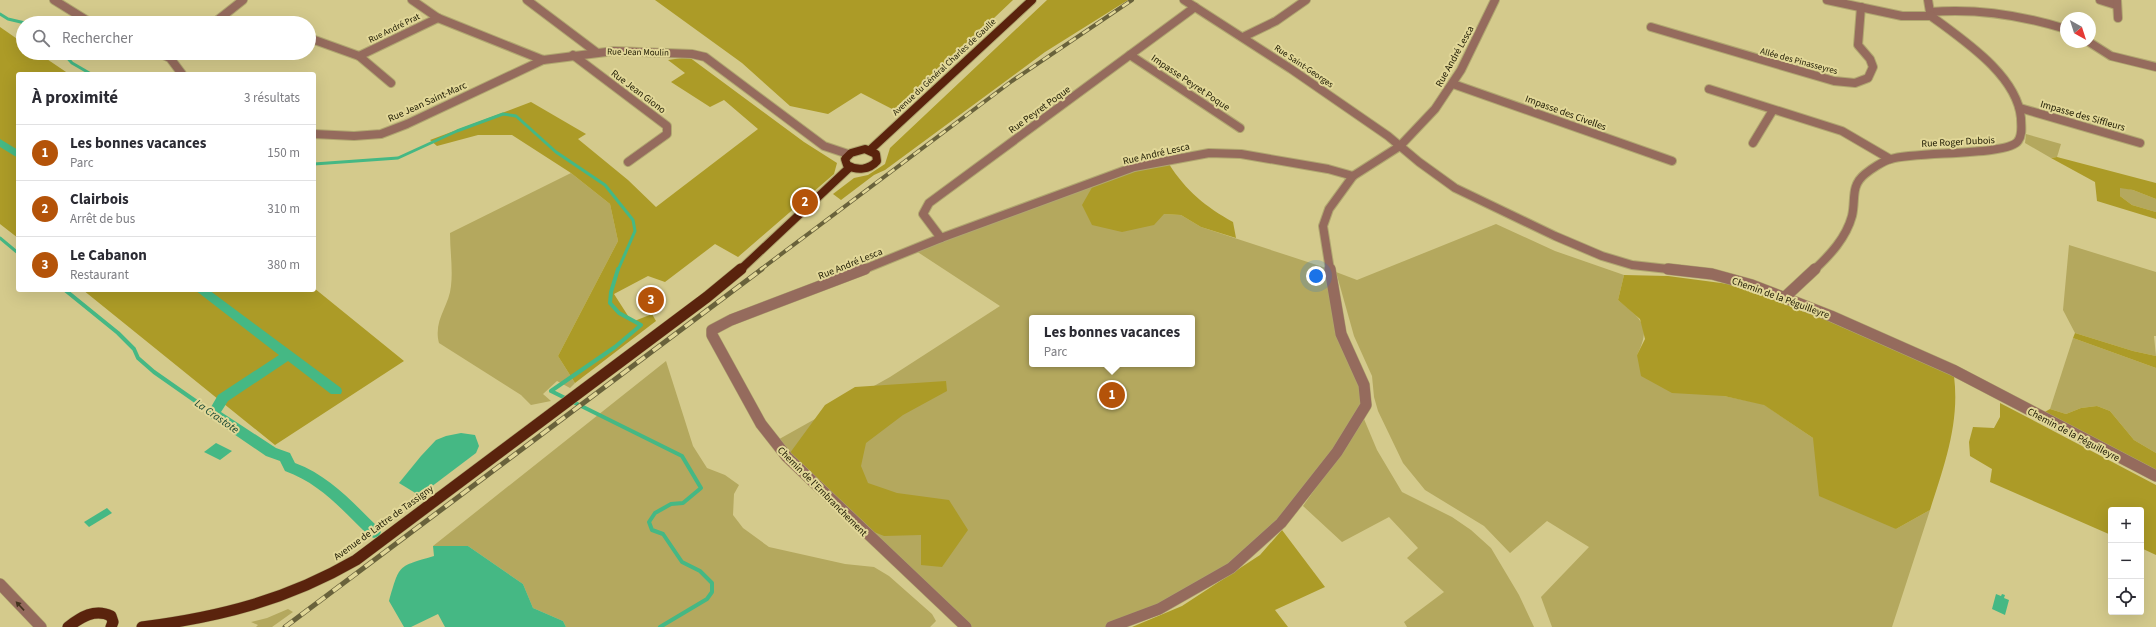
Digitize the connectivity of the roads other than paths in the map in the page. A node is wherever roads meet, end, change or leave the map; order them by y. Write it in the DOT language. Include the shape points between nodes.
graph roads {
  1 [pos="54,0"];
  2 [pos="243,0"];
  3 [pos="412,0"];
  4 [pos="527,0"];
  5 [pos="1032,0"];
  6 [pos="1184,0"];
  7 [pos="1306,0"];
  8 [pos="1495,0"];
  9 [pos="1826,0"];
  10 [pos="1928,0"];
  11 [pos="2100,0"];
  12 [pos="2117,2"];
  13 [pos="1195,7"];
  14 [pos="1861,8"];
  15 [pos="1930,14"];
  16 [pos="80,16"];
  17 [pos="223,16"];
  18 [pos="438,18"];
  19 [pos="2118,18"];
  20 [pos="1651,27"];
  21 [pos="2060,28"];
  22 [pos="1243,37"];
  23 [pos="316,41"];
  24 [pos="2094,48"];
  25 [pos="596,52"];
  26 [pos="573,55"];
  27 [pos="1130,55"];
  28 [pos="359,56"];
  29 [pos="175,60"];
  30 [pos="543,60"];
  31 [pos="2156,67"];
  32 [pos="181,72"];
  33 [pos="391,83"];
  34 [pos="1453,84"];
  35 [pos="1709,89"];
  36 [pos="2020,108"];
  37 [pos="1773,110"];
  38 [pos="1240,128"];
  39 [pos="316,134"];
  40 [pos="1753,143"];
  41 [pos="2140,143"];
  42 [pos="1400,146"];
  43 [pos="870,150"];
  44 [pos="848,154"];
  45 [pos="1890,159"];
  46 [pos="628,162"];
  47 [pos="1672,162"];
  48 [pos="850,167"];
  49 [pos="1353,176"];
  50 [pos="941,238"];
  51 [pos="1785,297"];
  52 [pos="712,330"];
  53 [pos="2156,476"];
  54 [pos="0,584"];
  55 [pos="41,627"];
  56 [pos="68,627"];
  57 [pos="111,627"];
  58 [pos="142,627"];
  59 [pos="966,627"];
  60 [pos="1111,627"];
  1 -- 16 [label="street"];
  2 -- 17 [label="street"];
  3 -- 18 [label="street"];
  4 -- 25 [label="street"];
  5 -- 43 [label="main road, Avenue du Général Charles de Gaulle"];
  6 -- 13 [label="street, Rue Saint-Georges"];
  7 -- 22 [label="street" via="1276,21"];
  8 -- 34 [label="street, Rue André Lesca"];
  9 -- 14 [label="street"];
  10 -- 15 [label="street"];
  11 -- 12 [label="street"];
  12 -- 19 [label="street"];
  13 -- 22 [label="street, Rue Saint-Georges"];
  13 -- 27 [label="street, Rue Peyret Poque"];
  14 -- 15 [label="street" via="1902,16"];
  14 -- 20 [label="street, Allée des Pinasseyres" via="1858,45 1870,59 1873,67 1868,78 1855,83 1834,81"];
  15 -- 21 [label="street" via="1978,10"];
  15 -- 36 [label="street, Rue Roger Dubois" via="1992,65 2003,77"];
  18 -- 28 [label="street, Rue André Prat"];
  18 -- 30 [label="street"];
  22 -- 42 [label="street, Rue Saint-Georges"];
  23 -- 28 [label="street"];
  24 -- 31 [label="street" via="2106,54"];
  25 -- 26 [label="street, Rue Jean Moulin"];
  25 -- 44 [label="street, Rue Jean Moulin" via="638,51 705,57 824,146"];
  26 -- 30 [label="street, Rue Jean Moulin"];
  26 -- 46 [label="street, Rue Jean Giono" via="667,126 666,134"];
  27 -- 38 [label="street, Impasse Peyret Poque"];
  27 -- 50 [label="street, Rue Peyret Poque" via="929,203 923,214"];
  28 -- 33 [label="street"];
  29 -- 32 [label="street"];
  30 -- 39 [label="street, Rue Jean Saint-Marc" via="408,124 381,134"];
  34 -- 42 [label="street, Rue André Lesca" via="1426,120"];
  34 -- 47 [label="street, Impasse des Civelles"];
  35 -- 37 [label="street"];
  36 -- 41 [label="street, Impasse des Siffleurs"];
  36 -- 45 [label="street, Rue Roger Dubois" via="2022,133 2018,142 2012,146 1992,151 1925,153"];
  37 -- 40 [label="street"];
  37 -- 45 [label="street" via="1842,130"];
  42 -- 49 [label="street, Rue André Lesca"];
  42 -- 51 [label="street, Chemin de la Péguilleyre" via="1455,188 1602,256 1632,265 1712,274"];
  43 -- 44 [label="main road"];
  43 -- 48 [label="main road" via="878,157 875,164 866,168"];
  44 -- 48 [label="main road" via="845,162"];
  45 -- 51 [label="street, Rue Roger Dubois" via="1865,174 1856,183 1852,216 1842,238 1822,264"];
  48 -- 58 [label="main road, Avenue de Lattre de Tassigny" via="750,262 682,317 343,568 277,600"];
  49 -- 50 [label="street, Rue André Lesca" via="1320,167 1241,154 1209,153 1174,158 1134,167"];
  49 -- 60 [label="street" via="1328,210 1323,226 1341,334 1364,385 1366,405 1337,452 1281,523 1231,568 1159,609"];
  50 -- 52 [label="street, Rue André Lesca" via="821,287 730,320"];
  51 -- 53 [label="street, Chemin de la Péguilleyre" via="1953,370"];
  52 -- 59 [label="street, Chemin de l'Embranchement" via="712,335 752,409 787,457"];
  55 -- 54 [label="street, one-way"];
  56 -- 57 [label="main road" via="84,616 101,612 111,616"];
}
